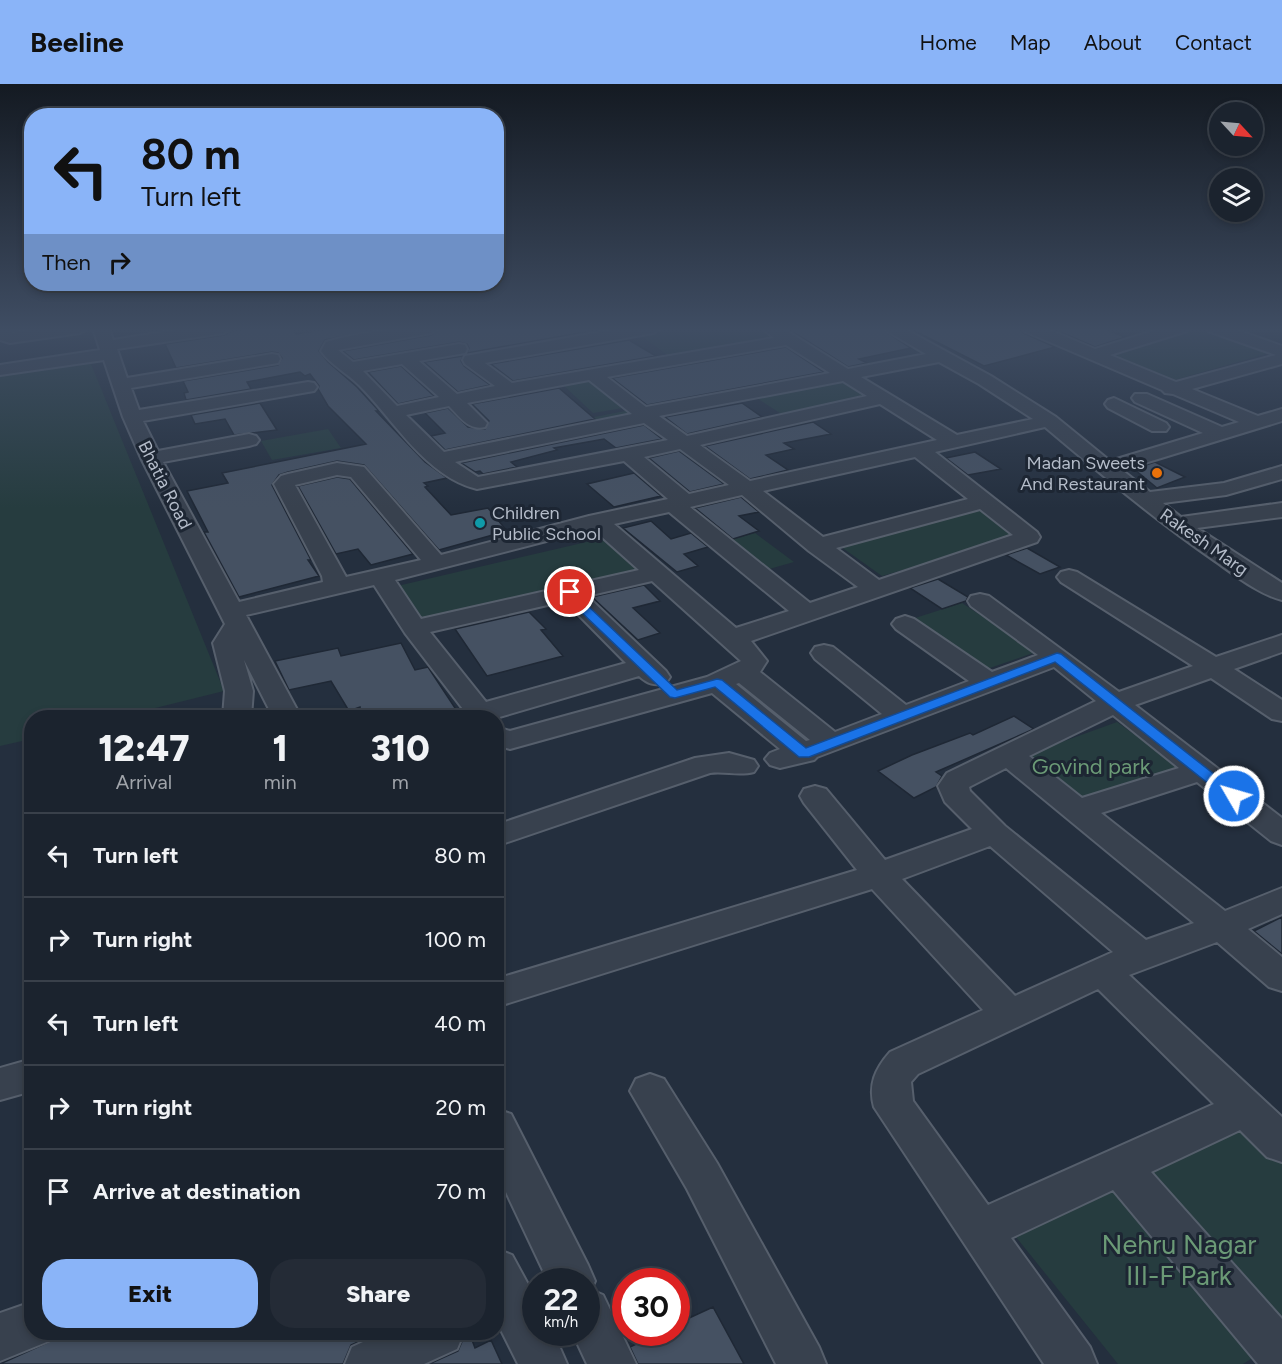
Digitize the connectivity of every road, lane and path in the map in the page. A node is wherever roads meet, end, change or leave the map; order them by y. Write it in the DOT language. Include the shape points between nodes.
graph roads {
  1 [pos="121,388"];
  2 [pos="304,388"];
  3 [pos="372,388"];
  4 [pos="439,388"];
  5 [pos="516,388"];
  6 [pos="609,388"];
  7 [pos="786,388"];
  8 [pos="865,388"];
  9 [pos="995,388"];
  10 [pos="1168,388"];
  11 [pos="1176,388"];
  12 [pos="508,389"];
  13 [pos="1171,389"];
  14 [pos="743,396"];
  15 [pos="881,398"];
  16 [pos="1141,398"];
  17 [pos="453,400"];
  18 [pos="1114,404"];
  19 [pos="393,412"];
  20 [pos="640,413"];
  21 [pos="1282,415"];
  22 [pos="132,417"];
  23 [pos="1049,421"];
  24 [pos="780,422"];
  25 [pos="478,423"];
  26 [pos="1258,423"];
  27 [pos="1221,434"];
  28 [pos="249,440"];
  29 [pos="954,442"];
  30 [pos="1190,443"];
  31 [pos="682,444"];
  32 [pos="918,449"];
  33 [pos="434,453"];
  34 [pos="629,455"];
  35 [pos="151,458"];
  36 [pos="1107,468"];
  37 [pos="1282,472"];
  38 [pos="745,487"];
  39 [pos="1144,499"];
  40 [pos="985,501"];
  41 [pos="679,503"];
  42 [pos="1282,510"];
  43 [pos="597,522"];
  44 [pos="1176,524"];
  45 [pos="817,546"];
  46 [pos="436,564"];
  47 [pos="656,573"];
  48 [pos="380,576"];
  49 [pos="1069,577"];
  50 [pos="336,586"];
  51 [pos="876,589"];
  52 [pos="570,592"];
  53 [pos="1282,593"];
  54 [pos="980,601"];
  55 [pos="807,613"];
  56 [pos="233,618"];
  57 [pos="905,624"];
  58 [pos="414,628"];
  59 [pos="733,638"];
  60 [pos="1282,643"];
  61 [pos="824,653"];
  62 [pos="1057,657"];
  63 [pos="644,666"];
  64 [pos="1211,667"];
  65 [pos="743,672"];
  66 [pos="717,682"];
  67 [pos="990,682"];
  68 [pos="675,694"];
  69 [pos="1114,703"];
  70 [pos="238,710"];
  71 [pos="283,710"];
  72 [pos="478,710"];
  73 [pos="499,710"];
  74 [pos="1282,713"];
  75 [pos="902,716"];
  76 [pos="504,738"];
  77 [pos="831,743"];
  78 [pos="1010,756"];
  79 [pos="743,766"];
  80 [pos="1202,771"];
  81 [pos="815,796"];
  82 [pos="1077,810"];
  83 [pos="504,833"];
  84 [pos="994,833"];
  85 [pos="1282,834"];
  86 [pos="879,875"];
  87 [pos="1282,900"];
  88 [pos="1221,927"];
  89 [pos="1141,956"];
  90 [pos="1103,972"];
  91 [pos="1282,977"];
  92 [pos="504,991"];
  93 [pos="1010,1015"];
  94 [pos="24,1077"];
  95 [pos="0,1084"];
  96 [pos="650,1090"];
  97 [pos="1244,1108"];
  98 [pos="504,1142"];
  99 [pos="1282,1144"];
  100 [pos="1119,1166"];
  101 [pos="981,1230"];
  102 [pos="566,1268"];
  103 [pos="504,1297"];
  104 [pos="24,1328"];
  105 [pos="0,1337"];
  106 [pos="422,1340"];
  107 [pos="600,1340"];
  108 [pos="1282,1355"];
  109 [pos="369,1364"];
  110 [pos="543,1364"];
  111 [pos="612,1364"];
  112 [pos="802,1364"];
  113 [pos="1073,1364"];
  1 -- 22 [label="street, Bhatia Road"];
  2 -- 22 [label="street"];
  3 -- 19 [label="street"];
  4 -- 17 [label="street"];
  5 -- 12 [label="street"];
  6 -- 20 [label="street"];
  7 -- 14 [label="street"];
  8 -- 15 [label="street"];
  9 -- 23 [label="street, Rakesh Marg"];
  10 -- 13 [label="street"];
  11 -- 13 [label="street"];
  12 -- 17 [label="street"];
  13 -- 26 [label="street"];
  14 -- 20 [label="street"];
  14 -- 24 [label="street"];
  15 -- 24 [label="street"];
  15 -- 29 [label="street"];
  16 -- 27 [label="street"];
  17 -- 19 [label="street"];
  17 -- 25 [label="street"];
  18 -- 30 [label="street"];
  19 -- 33 [label="street"];
  20 -- 31 [label="street"];
  20 -- 33 [label="street"];
  21 -- 26 [label="street"];
  22 -- 35 [label="street, Bhatia Road"];
  23 -- 29 [label="street"];
  23 -- 36 [label="street, Rakesh Marg"];
  24 -- 31 [label="street"];
  26 -- 27 [label="street"];
  27 -- 30 [label="street"];
  28 -- 35 [label="street"];
  29 -- 32 [label="street"];
  30 -- 36 [label="street"];
  31 -- 34 [label="street"];
  31 -- 38 [label="street"];
  32 -- 38 [label="street"];
  32 -- 40 [label="street"];
  33 -- 34 [label="street" via="466,481 477,483"];
  34 -- 41 [label="street"];
  35 -- 56 [label="street, Bhatia Road"];
  36 -- 39 [label="street, Rakesh Marg"];
  37 -- 39 [label="street" via="1226,489"];
  38 -- 41 [label="street"];
  38 -- 45 [label="street"];
  39 -- 44 [label="street, Rakesh Marg"];
  40 -- 45 [label="street"];
  40 -- 51 [label="street" via="1029,537"];
  41 -- 43 [label="street"];
  41 -- 55 [label="street"];
  42 -- 44 [label="street"];
  43 -- 46 [label="street"];
  43 -- 47 [label="street"];
  44 -- 53 [label="street, Rakesh Marg"];
  45 -- 51 [label="street"];
  46 -- 48 [label="street"];
  46 -- 50 [label="street" via="357,471 337,469 288,480 284,484"];
  47 -- 52 [label="street"];
  47 -- 59 [label="street"];
  48 -- 50 [label="street"];
  48 -- 58 [label="street"];
  49 -- 64 [label="street"];
  50 -- 56 [label="street"];
  51 -- 55 [label="street"];
  52 -- 58 [label="street"];
  52 -- 63 [label="street"];
  54 -- 62 [label="street"];
  55 -- 59 [label="street"];
  56 -- 70 [label="street" via="226,643 239,691"];
  56 -- 71 [label="street, Bhatia Road"];
  57 -- 67 [label="street"];
  58 -- 72 [label="street"];
  59 -- 65 [label="street" via="754,661"];
  60 -- 64 [label="street"];
  61 -- 75 [label="street"];
  62 -- 67 [label="street"];
  62 -- 69 [label="street"];
  63 -- 68 [label="street"];
  63 -- 73 [label="street"];
  64 -- 69 [label="street"];
  64 -- 74 [label="street"];
  65 -- 66 [label="street"];
  65 -- 77 [label="street"];
  66 -- 68 [label="street"];
  66 -- 77 [label="street" via="792,756"];
  67 -- 75 [label="street"];
  68 -- 76 [label="street" via="510,740"];
  69 -- 78 [label="street"];
  69 -- 80 [label="street"];
  75 -- 77 [label="street"];
  78 -- 82 [label="street"];
  78 -- 84 [label="street" via="953,786 959,798"];
  79 -- 83 [label="street" via="718,761 706,764"];
  80 -- 82 [label="street"];
  80 -- 85 [label="street"];
  81 -- 86 [label="street"];
  82 -- 88 [label="street"];
  84 -- 86 [label="street"];
  84 -- 89 [label="street"];
  86 -- 92 [label="street"];
  86 -- 93 [label="street"];
  87 -- 88 [label="street"];
  88 -- 89 [label="street"];
  88 -- 91 [label="street"];
  89 -- 90 [label="street"];
  90 -- 93 [label="street"];
  90 -- 97 [label="street"];
  93 -- 101 [label="street" via="904,1063 893,1075 890,1092 894,1107"];
  94 -- 95 [label="street"];
  96 -- 112 [label="street" via="702,1176"];
  97 -- 99 [label="street"];
  97 -- 100 [label="street"];
  98 -- 102 [label="street"];
  100 -- 101 [label="street"];
  100 -- 108 [label="street"];
  101 -- 113 [label="street"];
  103 -- 110 [label="street"];
  104 -- 105 [label="street"];
  106 -- 109 [label="street"];
  107 -- 111 [label="street"];
}
